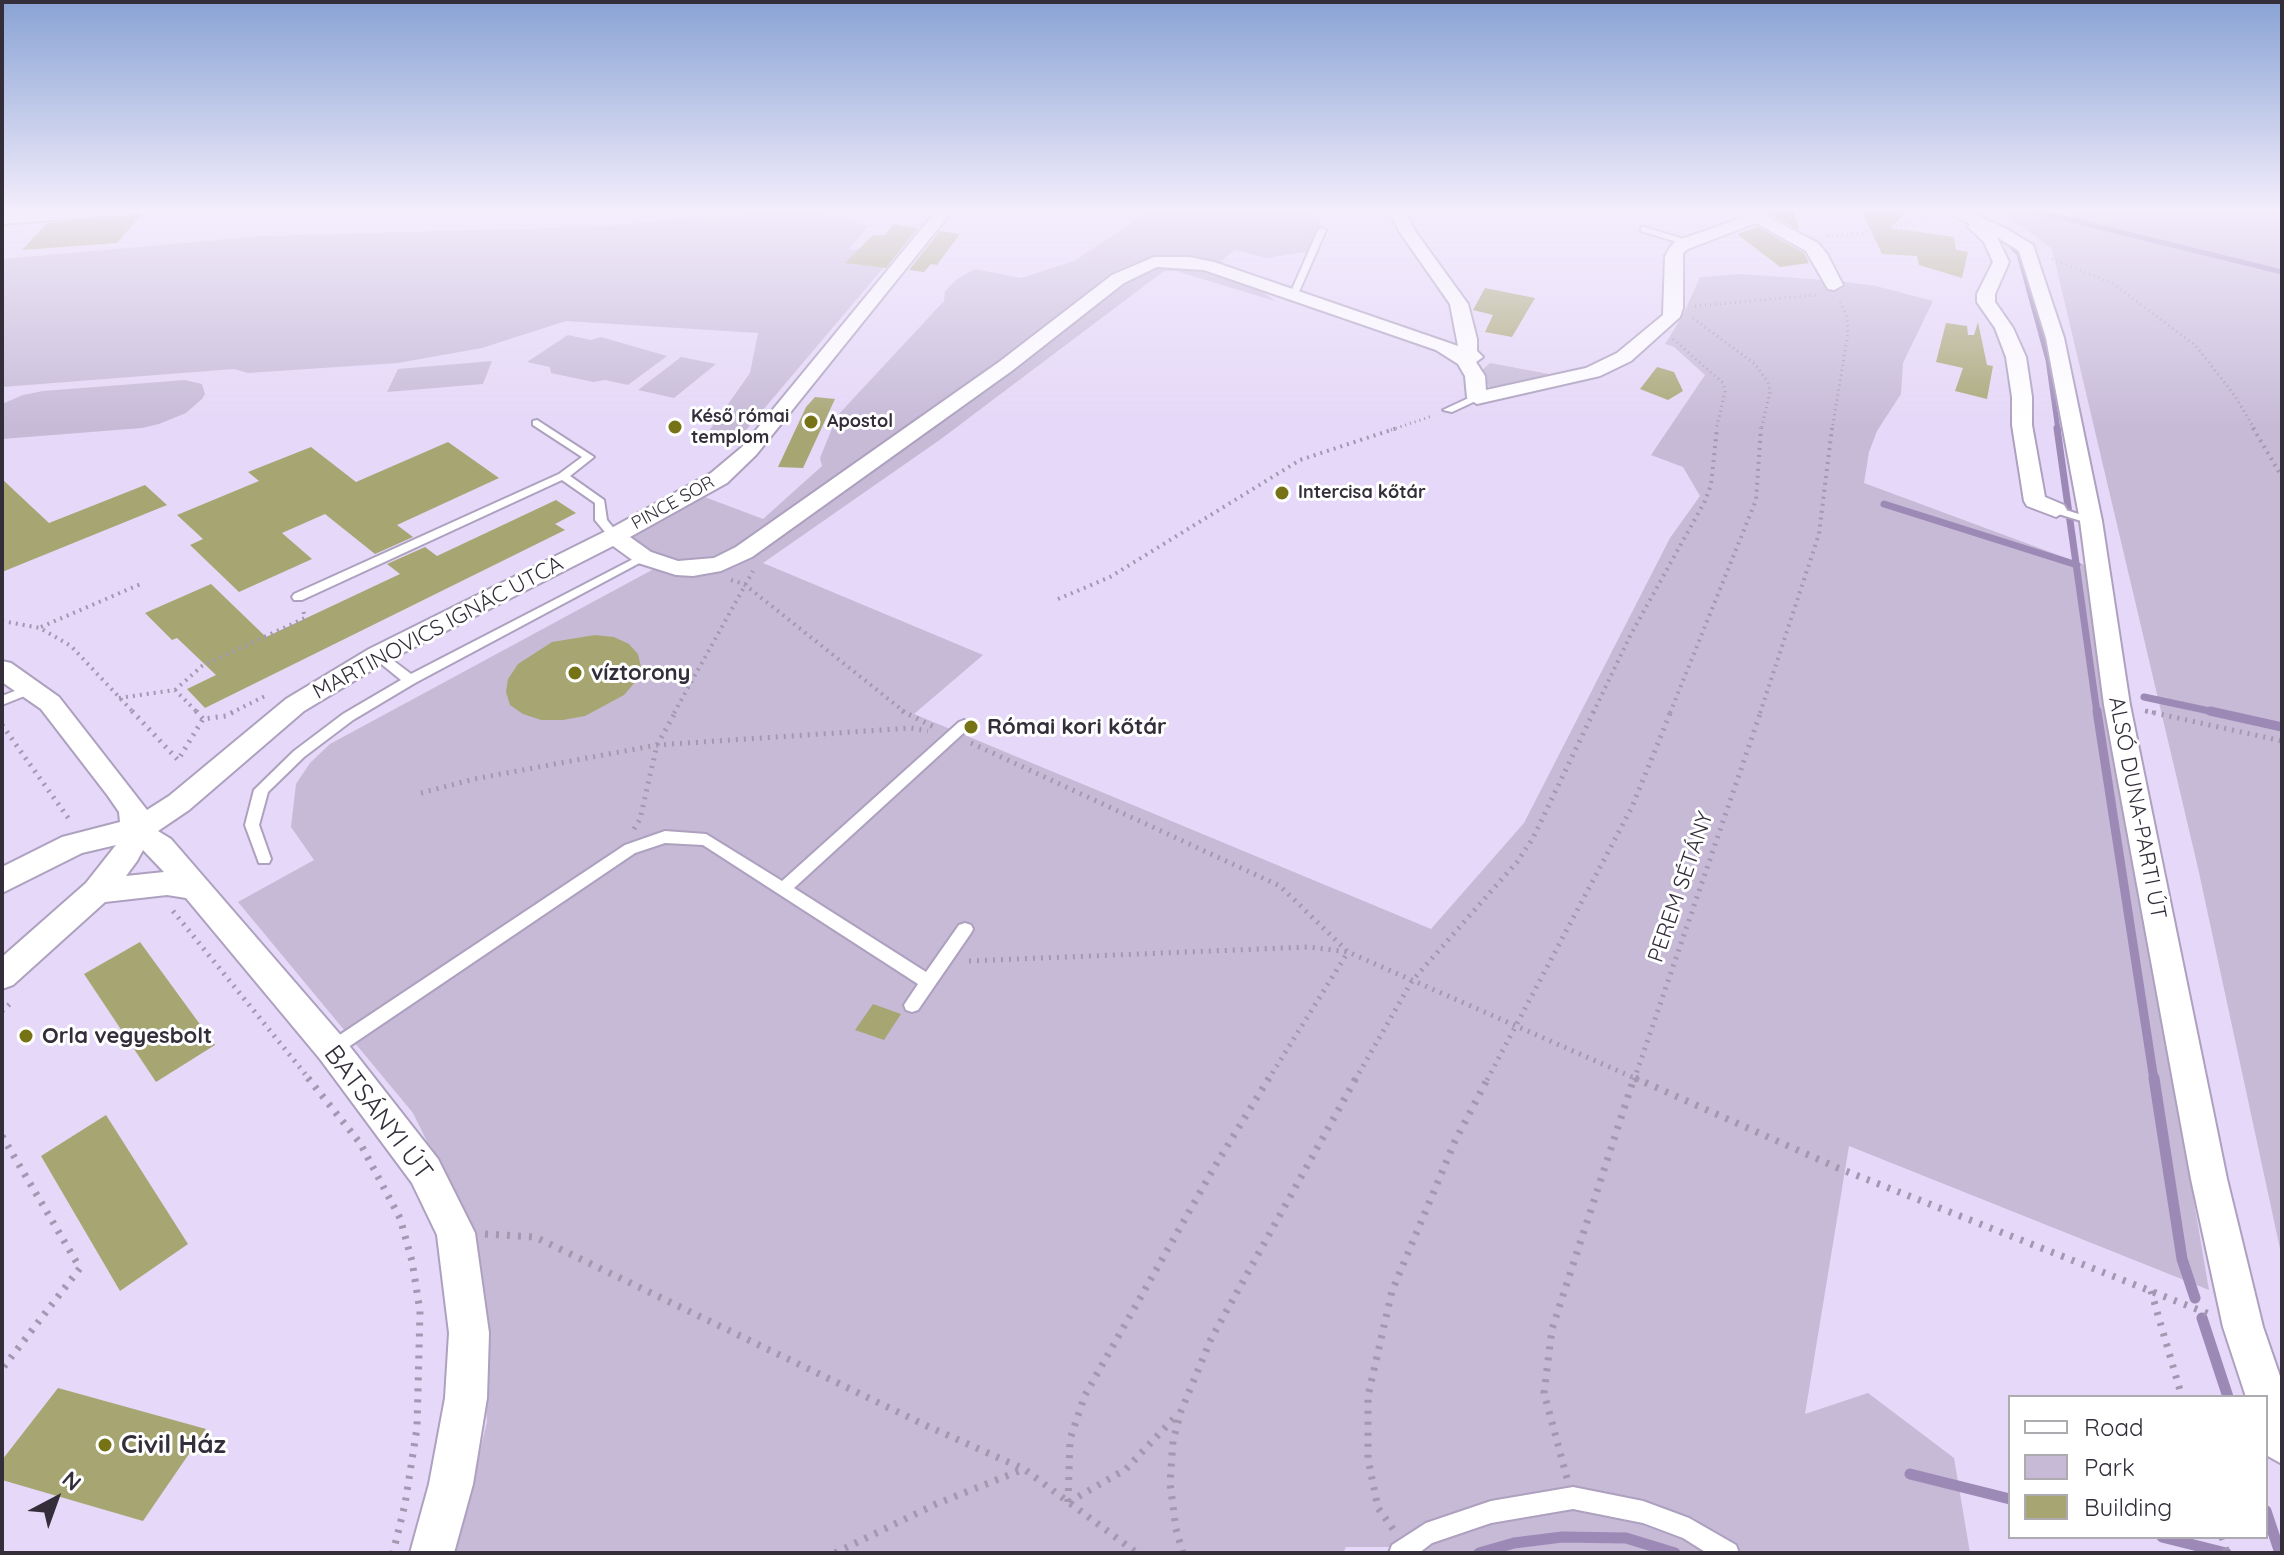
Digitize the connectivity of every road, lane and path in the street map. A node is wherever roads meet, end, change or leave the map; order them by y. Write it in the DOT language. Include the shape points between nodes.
graph roads {
  1 [pos="886,283"];
  2 [pos="1117,283"];
  3 [pos="1256,283"];
  4 [pos="1299,283"];
  5 [pos="1444,283"];
  6 [pos="1674,283"];
  7 [pos="1832,283"];
  8 [pos="1991,283"];
  9 [pos="2037,283"];
  10 [pos="2111,283"];
  11 [pos="1835,289"];
  12 [pos="1294,294"];
  13 [pos="1674,308"];
  14 [pos="1661,328"];
  15 [pos="1464,355"];
  16 [pos="1477,398"];
  17 [pos="1448,410"];
  18 [pos="537,423"];
  19 [pos="563,476"];
  20 [pos="2282,477"];
  21 [pos="2056,510"];
  22 [pos="2086,519"];
  23 [pos="614,536"];
  24 [pos="643,557"];
  25 [pos="757,565"];
  26 [pos="693,569"];
  27 [pos="143,583"];
  28 [pos="744,584"];
  29 [pos="298,597"];
  30 [pos="1058,599"];
  31 [pos="2,621"];
  32 [pos="40,628"];
  33 [pos="378,655"];
  34 [pos="2,669"];
  35 [pos="410,680"];
  36 [pos="32,688"];
  37 [pos="175,690"];
  38 [pos="119,698"];
  39 [pos="2,701"];
  40 [pos="2117,705"];
  41 [pos="203,719"];
  42 [pos="2,725"];
  43 [pos="958,730"];
  44 [pos="2282,741"];
  45 [pos="657,745"];
  46 [pos="178,760"];
  47 [pos="421,793"];
  48 [pos="136,831"];
  49 [pos="84,841"];
  50 [pos="618,857"];
  51 [pos="264,859"];
  52 [pos="2,881"];
  53 [pos="782,890"];
  54 [pos="97,891"];
  55 [pos="180,895"];
  56 [pos="965,929"];
  57 [pos="1348,952"];
  58 [pos="942,962"];
  59 [pos="2,976"];
  60 [pos="1412,981"];
  61 [pos="928,982"];
  62 [pos="912,1005"];
  63 [pos="1516,1027"];
  64 [pos="332,1049"];
  65 [pos="1634,1079"];
  66 [pos="2,1136"];
  67 [pos="456,1233"];
  68 [pos="2151,1291"];
  69 [pos="2243,1327"];
  70 [pos="2,1369"];
  71 [pos="2181,1395"];
  72 [pos="2266,1395"];
  73 [pos="2268,1401"];
  74 [pos="1181,1411"];
  75 [pos="2282,1443"];
  76 [pos="1024,1469"];
  77 [pos="1573,1498"];
  78 [pos="1068,1502"];
  79 [pos="1402,1550"];
  80 [pos="393,1553"];
  81 [pos="432,1553"];
  82 [pos="835,1553"];
  83 [pos="1137,1553"];
  84 [pos="1183,1553"];
  85 [pos="1728,1553"];
  1 -- 23 [label="street, PINCE SOR" via="749,451 719,478"];
  2 -- 26 [label="street" via="744,552 721,564"];
  3 -- 12 [label="street"];
  4 -- 12 [label="lane"];
  5 -- 15 [label="street" via="1459,304 1468,339"];
  6 -- 13 [label="street"];
  7 -- 11 [label="street"];
  8 -- 21 [label="street" via="1986,302 2016,357 2035,501"];
  9 -- 22 [label="street, ALSÓ DUNA-PARTI ÚT" via="2062,366"];
  10 -- 20 [label="path" via="2196,346 2235,396"];
  11 -- 13 [label="path"];
  11 -- 65 [label="path, PEREM SÉTÁNY" via="1848,333 1819,534"];
  12 -- 15 [label="street"];
  13 -- 14 [label="street"];
  13 -- 63 [label="path" via="1755,364 1768,382 1769,401 1758,440 1756,500 1632,807"];
  14 -- 16 [label="street" via="1602,368"];
  14 -- 60 [label="path" via="1723,383 1705,501 1630,636 1533,838"];
  15 -- 16 [label="street" via="1475,376"];
  16 -- 17 [label="lane"];
  17 -- 30 [label="path" via="1300,460 1110,577"];
  18 -- 19 [label="lane" via="589,457"];
  19 -- 23 [label="lane" via="600,502 601,520"];
  19 -- 29 [label="lane"];
  21 -- 22 [label="lane"];
  22 -- 40 [label="street, ALSÓ DUNA-PARTI ÚT"];
  23 -- 24 [label="street"];
  23 -- 33 [label="street, MARTINOVICS IGNÁC UTCA"];
  24 -- 26 [label="street"];
  24 -- 35 [label="lane"];
  25 -- 28 [label="path"];
  26 -- 28 [label="path"];
  27 -- 32 [label="path"];
  28 -- 43 [label="path" via="901,711"];
  28 -- 45 [label="path"];
  29 -- 37 [label="path" via="305,618 202,666"];
  31 -- 32 [label="path"];
  32 -- 38 [label="path" via="71,646"];
  33 -- 35 [label="lane"];
  33 -- 48 [label="street, MARTINOVICS IGNÁC UTCA" via="295,705 179,803"];
  34 -- 36 [label="street"];
  35 -- 51 [label="lane" via="324,736 261,790 252,825"];
  36 -- 39 [label="lane"];
  36 -- 48 [label="street" via="118,789 133,811"];
  37 -- 38 [label="path"];
  37 -- 41 [label="path"];
  38 -- 46 [label="path"];
  40 -- 44 [label="path"];
  40 -- 69 [label="street, ALSÓ DUNA-PARTI ÚT"];
  42 -- 49 [label="path"];
  43 -- 45 [label="path" via="911,728"];
  43 -- 53 [label="lane"];
  43 -- 57 [label="path" via="1280,886"];
  45 -- 47 [label="path"];
  45 -- 50 [label="path" via="640,819"];
  48 -- 49 [label="street"];
  48 -- 54 [label="street, MARTINOVICS IGNÁC UTCA" via="127,853"];
  48 -- 55 [label="street, BATSÁNYI ÚT" via="161,847"];
  49 -- 52 [label="street"];
  50 -- 53 [label="lane" via="665,837 706,840"];
  50 -- 64 [label="lane"];
  53 -- 61 [label="lane"];
  54 -- 55 [label="street" via="167,883"];
  54 -- 59 [label="street, MARTINOVICS IGNÁC UTCA"];
  55 -- 64 [label="street, BATSÁNYI ÚT"];
  55 -- 80 [label="path" via="360,1143 400,1218 420,1311 420,1368 417,1428"];
  56 -- 58 [label="lane"];
  57 -- 58 [label="path" via="1309,947"];
  57 -- 60 [label="path"];
  57 -- 78 [label="path" via="1215,1166 1085,1395 1070,1439"];
  58 -- 61 [label="lane"];
  60 -- 63 [label="path"];
  60 -- 74 [label="path" via="1271,1227 1211,1339"];
  61 -- 62 [label="lane"];
  63 -- 65 [label="path"];
  63 -- 79 [label="path" via="1455,1141 1413,1236 1380,1336 1368,1396 1368,1459 1378,1508"];
  64 -- 67 [label="street, BATSÁNYI ÚT" via="425,1171"];
  65 -- 68 [label="path" via="1838,1168"];
  65 -- 77 [label="path, PEREM SÉTÁNY" via="1552,1329 1544,1393"];
  66 -- 70 [label="path" via="80,1268"];
  67 -- 76 [label="path" via="535,1237"];
  67 -- 81 [label="street, BATSÁNYI ÚT" via="469,1333 466,1398"];
  68 -- 69 [label="path"];
  68 -- 71 [label="path"];
  69 -- 72 [label="street, ALSÓ DUNA-PARTI ÚT"];
  73 -- 75 [label="street, ALSÓ DUNA-PARTI ÚT"];
  74 -- 78 [label="path" via="1126,1469"];
  74 -- 84 [label="path" via="1170,1483"];
  76 -- 78 [label="path"];
  76 -- 82 [label="path"];
  77 -- 79 [label="lane" via="1491,1512 1426,1534"];
  77 -- 85 [label="lane" via="1643,1512 1689,1529"];
  78 -- 83 [label="path"];
}
